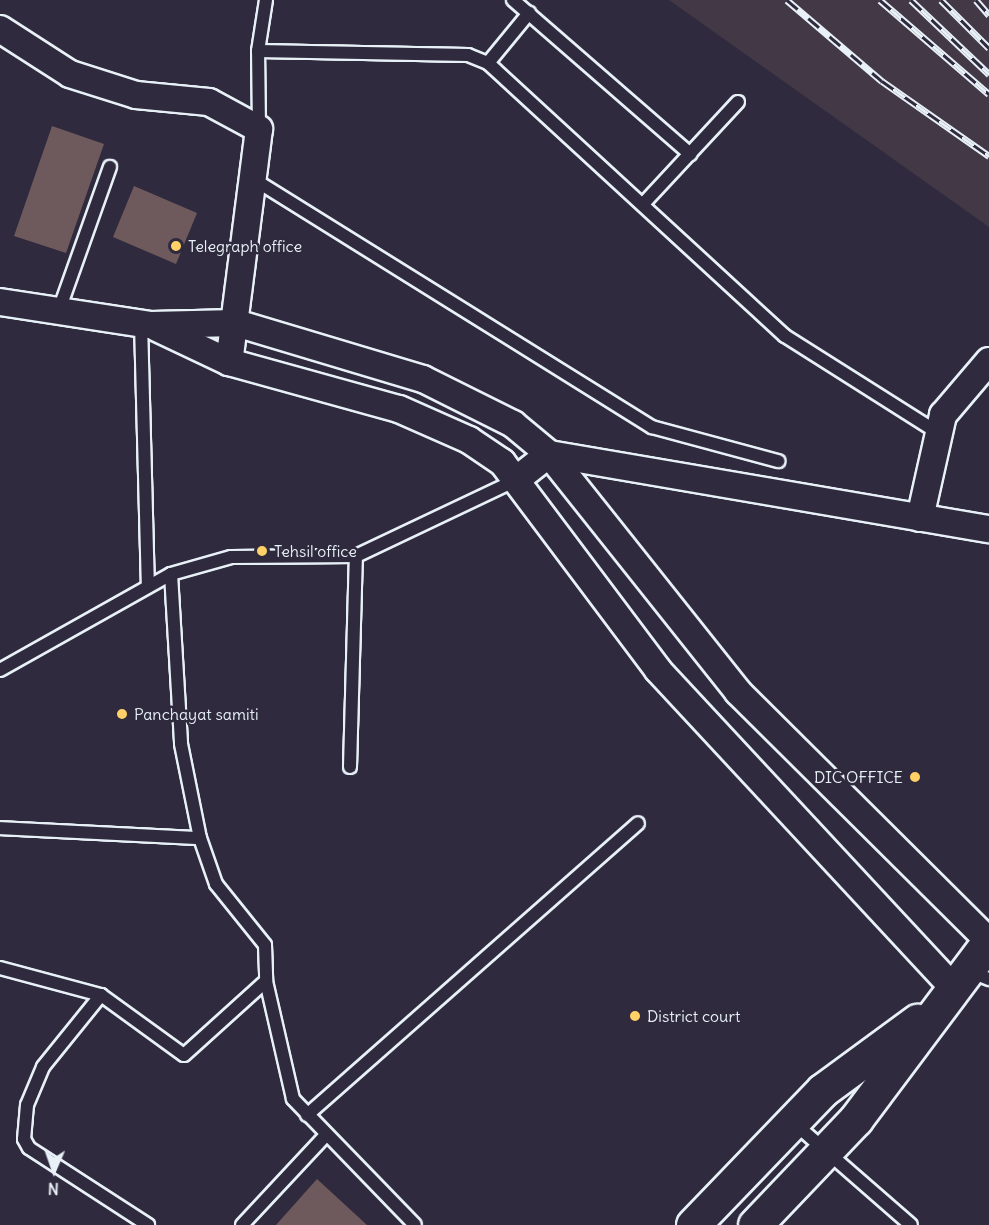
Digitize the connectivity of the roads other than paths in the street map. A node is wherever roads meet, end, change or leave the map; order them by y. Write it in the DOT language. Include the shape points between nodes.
graph roads {
  1 [pos="266,0"];
  2 [pos="513,0"];
  3 [pos="529,13"];
  4 [pos="0,29"];
  5 [pos="258,51"];
  6 [pos="488,63"];
  7 [pos="738,102"];
  8 [pos="259,129"];
  9 [pos="690,154"];
  10 [pos="110,167"];
  11 [pos="255,180"];
  12 [pos="644,203"];
  13 [pos="0,302"];
  14 [pos="59,310"];
  15 [pos="236,323"];
  16 [pos="146,324"];
  17 [pos="989,361"];
  18 [pos="230,362"];
  19 [pos="937,432"];
  20 [pos="549,454"];
  21 [pos="778,461"];
  22 [pos="516,480"];
  23 [pos="920,518"];
  24 [pos="989,529"];
  25 [pos="356,556"];
  26 [pos="171,574"];
  27 [pos="148,584"];
  28 [pos="0,670"];
  29 [pos="350,767"];
  30 [pos="638,823"];
  31 [pos="0,828"];
  32 [pos="200,838"];
  33 [pos="989,941"];
  34 [pos="0,968"];
  35 [pos="266,981"];
  36 [pos="964,984"];
  37 [pos="101,995"];
  38 [pos="307,1115"];
  39 [pos="793,1121"];
  40 [pos="326,1135"];
  41 [pos="823,1151"];
  42 [pos="148,1225"];
  43 [pos="243,1225"];
  44 [pos="415,1225"];
  45 [pos="693,1225"];
  46 [pos="755,1225"];
  47 [pos="911,1225"];
  1 -- 5 [label="lane"];
  2 -- 3 [label="lane"];
  3 -- 6 [label="lane"];
  3 -- 9 [label="lane"];
  4 -- 8 [label="street" via="70,74 136,95 210,102 246,117"];
  5 -- 6 [label="lane" via="468,55"];
  5 -- 8 [label="lane"];
  6 -- 12 [label="lane"];
  7 -- 9 [label="lane"];
  8 -- 11 [label="street"];
  9 -- 12 [label="lane"];
  10 -- 14 [label="lane"];
  11 -- 15 [label="street"];
  11 -- 21 [label="lane" via="652,427"];
  12 -- 19 [label="lane" via="785,336"];
  13 -- 14 [label="street"];
  14 -- 16 [label="street"];
  15 -- 16 [label="street"];
  15 -- 18 [label="street"];
  15 -- 20 [label="street" via="423,379 475,401"];
  16 -- 18 [label="street"];
  16 -- 27 [label="lane"];
  17 -- 19 [label="street" via="943,415"];
  18 -- 22 [label="street" via="399,409 469,440"];
  19 -- 23 [label="street"];
  20 -- 22 [label="street"];
  20 -- 23 [label="street"];
  20 -- 33 [label="street" via="738,692"];
  22 -- 25 [label="lane"];
  22 -- 36 [label="street" via="658,670"];
  23 -- 24 [label="street"];
  25 -- 26 [label="lane" via="231,557"];
  25 -- 29 [label="lane"];
  26 -- 27 [label="lane"];
  26 -- 32 [label="lane" via="181,744"];
  27 -- 28 [label="lane"];
  30 -- 38 [label="lane"];
  31 -- 32 [label="lane"];
  32 -- 35 [label="lane" via="216,884 265,945"];
  33 -- 36 [label="main road"];
  34 -- 37 [label="lane"];
  35 -- 37 [label="lane" via="184,1055"];
  35 -- 38 [label="lane" via="293,1100"];
  36 -- 39 [label="main road" via="823,1090"];
  36 -- 41 [label="main road" via="856,1119"];
  37 -- 42 [label="lane" via="42,1066 27,1105 24,1139 29,1148"];
  38 -- 40 [label="lane"];
  39 -- 41 [label="lane"];
  39 -- 45 [label="main road"];
  40 -- 43 [label="lane"];
  40 -- 44 [label="lane"];
  41 -- 46 [label="main road"];
  41 -- 47 [label="lane"];
}
